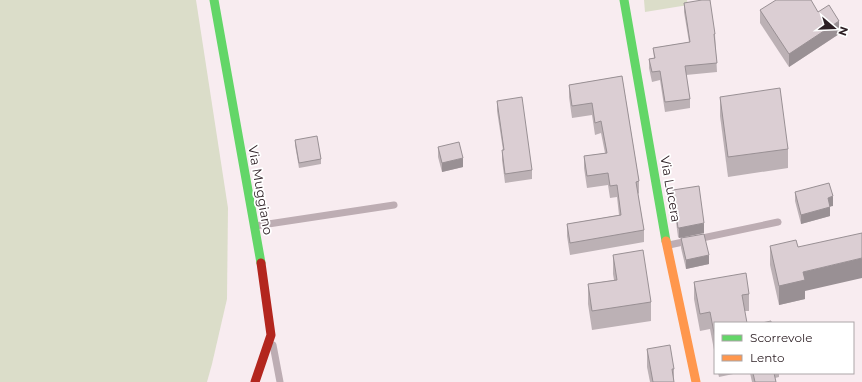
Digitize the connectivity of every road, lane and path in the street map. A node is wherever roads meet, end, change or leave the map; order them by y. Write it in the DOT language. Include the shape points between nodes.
graph roads {
  1 [pos="214,0"];
  2 [pos="624,0"];
  3 [pos="394,205"];
  4 [pos="778,222"];
  5 [pos="255,226"];
  6 [pos="667,246"];
  7 [pos="272,335"];
  8 [pos="254,382"];
  9 [pos="280,382"];
  10 [pos="696,382"];
  1 -- 5 [label="street, Via Muggiano"];
  2 -- 6 [label="street, Via Lucera"];
  3 -- 5 [label="lane"];
  4 -- 6 [label="lane"];
  5 -- 7 [label="street, Via Muggiano"];
  6 -- 10 [label="street, Via Lucera"];
  7 -- 8 [label="street, Via Muggiano"];
  7 -- 9 [label="lane"];
}
